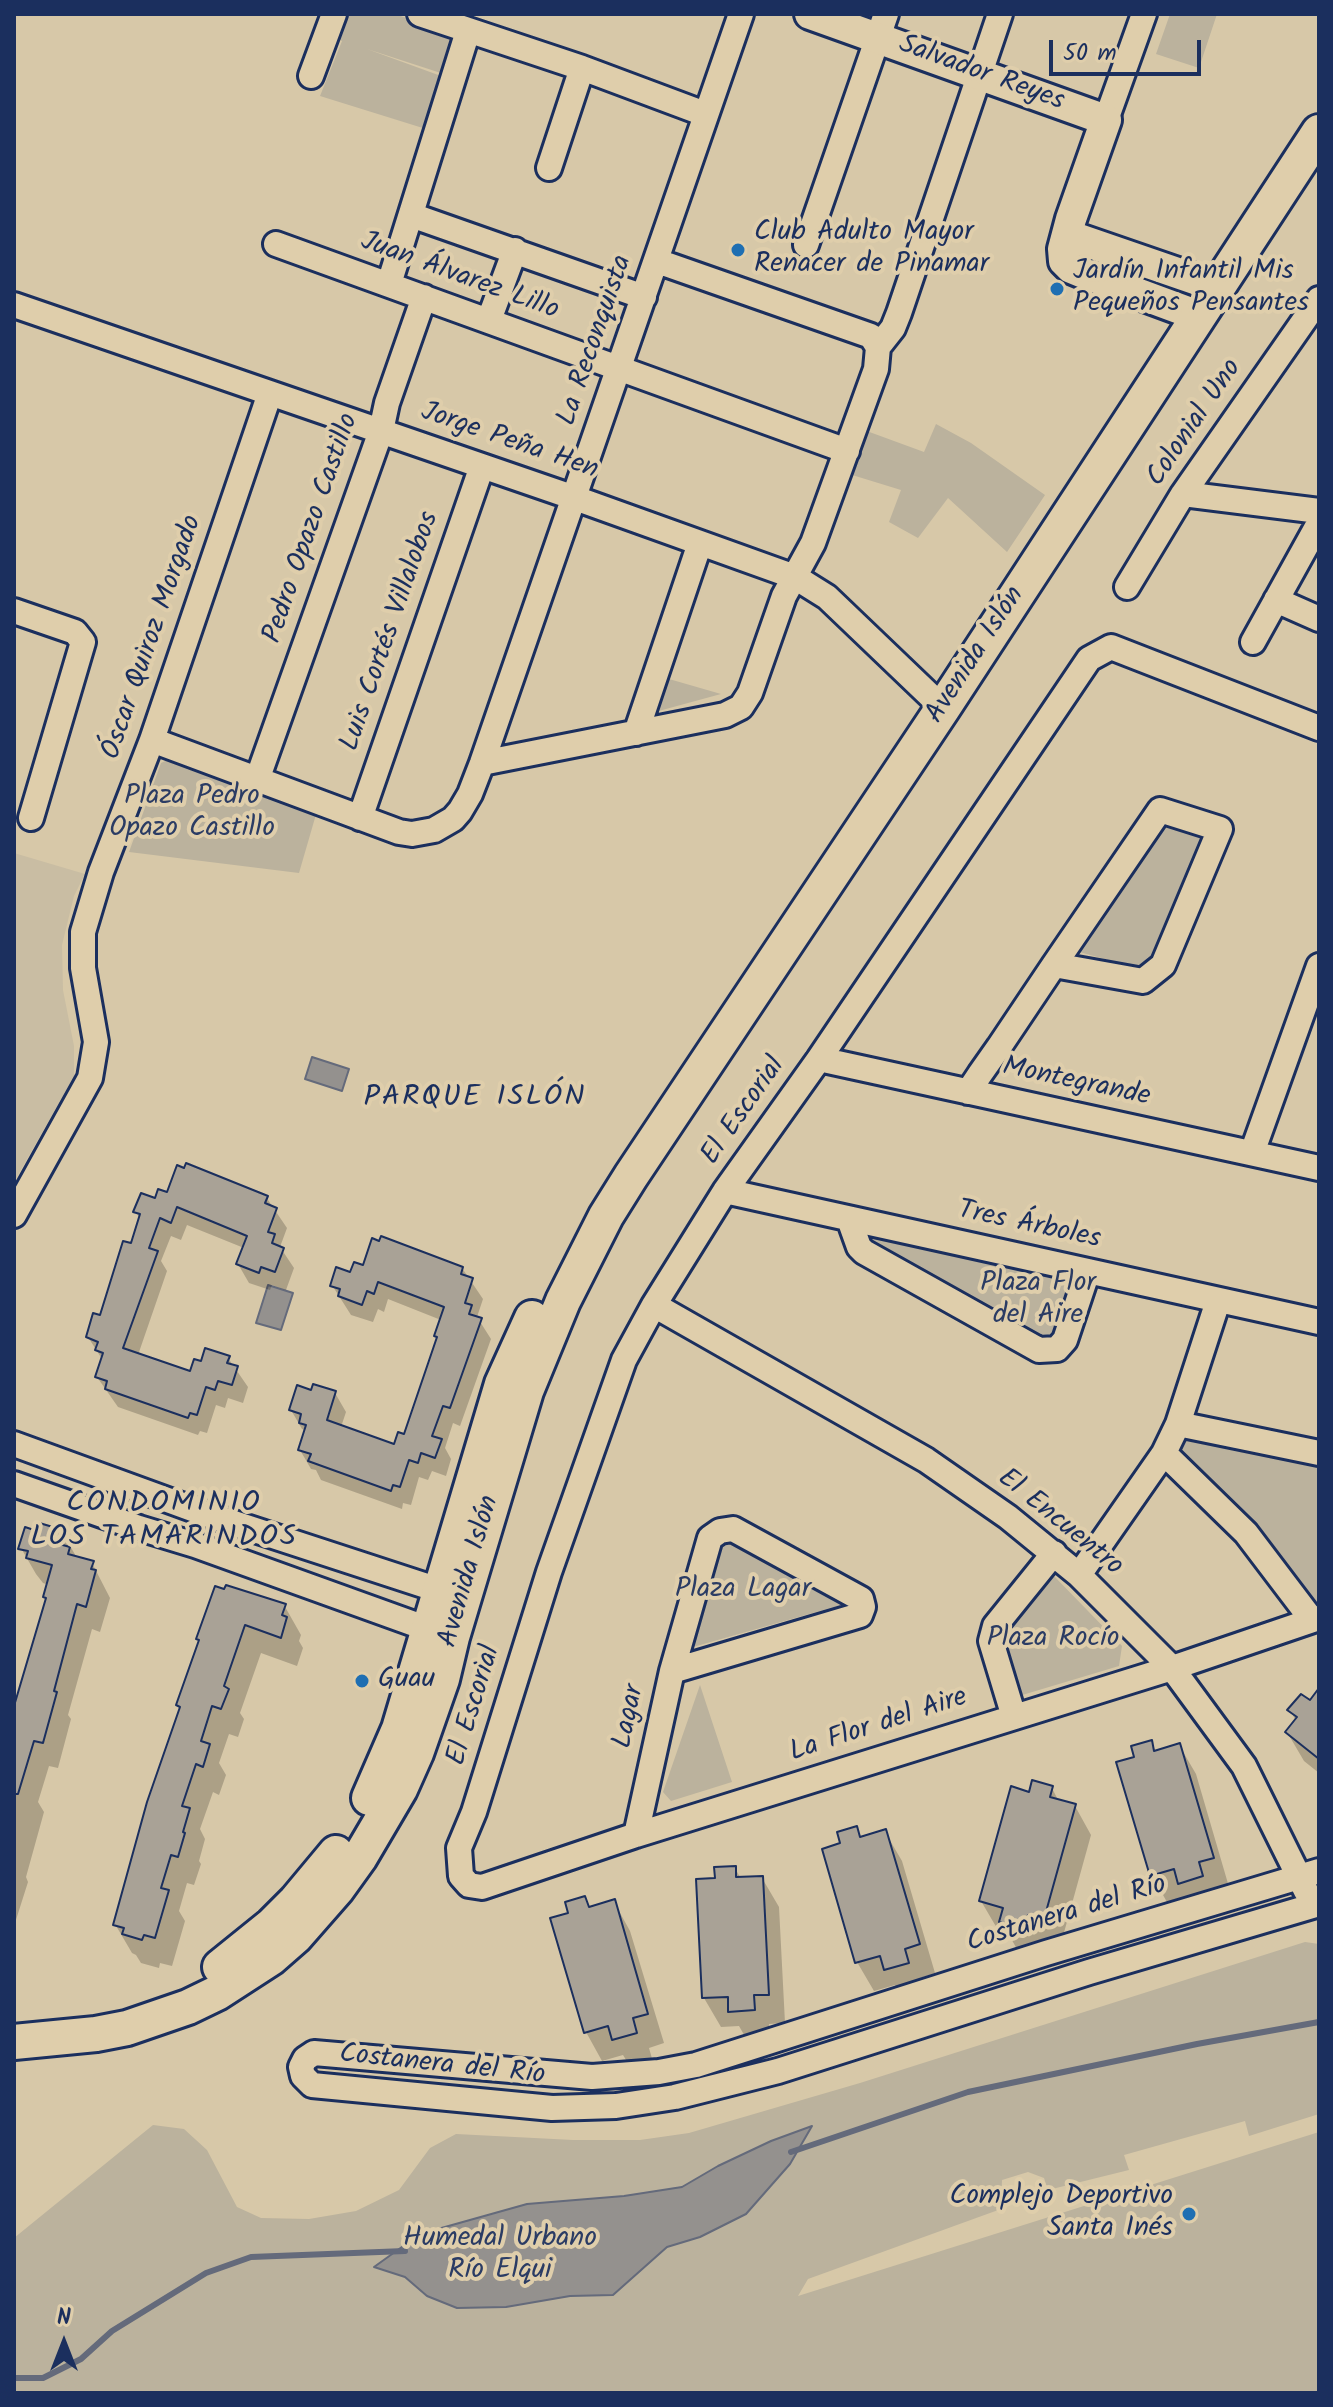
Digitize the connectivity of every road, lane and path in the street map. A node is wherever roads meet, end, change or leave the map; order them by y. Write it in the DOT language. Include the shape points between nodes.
graph roads {
  1 [pos="334,14"];
  2 [pos="420,14"];
  3 [pos="741,14"];
  4 [pos="810,14"];
  5 [pos="1000,14"];
  6 [pos="1144,14"];
  7 [pos="882,26"];
  8 [pos="468,31"];
  9 [pos="582,68"];
  10 [pos="979,74"];
  11 [pos="311,76"];
  12 [pos="705,114"];
  13 [pos="1106,120"];
  14 [pos="1319,132"];
  15 [pos="549,168"];
  16 [pos="411,215"];
  17 [pos="1067,235"];
  18 [pos="276,244"];
  19 [pos="806,245"];
  20 [pos="515,250"];
  21 [pos="657,261"];
  22 [pos="389,284"];
  23 [pos="1218,287"];
  24 [pos="424,297"];
  25 [pos="644,297"];
  26 [pos="1319,299"];
  27 [pos="14,305"];
  28 [pos="1199,316"];
  29 [pos="489,320"];
  30 [pos="878,347"];
  31 [pos="620,369"];
  32 [pos="270,393"];
  33 [pos="381,431"];
  34 [pos="847,451"];
  35 [pos="482,466"];
  36 [pos="1183,494"];
  37 [pos="575,498"];
  38 [pos="1319,511"];
  39 [pos="1319,523"];
  40 [pos="700,543"];
  41 [pos="795,577"];
  42 [pos="1127,587"];
  43 [pos="1276,600"];
  44 [pos="14,611"];
  45 [pos="1319,619"];
  46 [pos="1253,642"];
  47 [pos="943,708"];
  48 [pos="1319,728"];
  49 [pos="636,733"];
  50 [pos="152,740"];
  51 [pos="482,763"];
  52 [pos="257,780"];
  53 [pos="31,818"];
  54 [pos="360,818"];
  55 [pos="1054,965"];
  56 [pos="1319,966"];
  57 [pos="1309,1022"];
  58 [pos="819,1059"];
  59 [pos="968,1092"];
  60 [pos="1252,1153"];
  61 [pos="1319,1168"];
  62 [pos="725,1191"];
  63 [pos="14,1215"];
  64 [pos="849,1219"];
  65 [pos="1088,1271"];
  66 [pos="1218,1301"];
  67 [pos="654,1305"];
  68 [pos="1319,1322"];
  69 [pos="1178,1424"];
  70 [pos="14,1444"];
  71 [pos="1164,1453"];
  72 [pos="1319,1453"];
  73 [pos="14,1484"];
  74 [pos="1054,1553"];
  75 [pos="1079,1575"];
  76 [pos="451,1594"];
  77 [pos="1316,1619"];
  78 [pos="440,1633"];
  79 [pos="1172,1668"];
  80 [pos="672,1671"];
  81 [pos="1014,1717"];
  82 [pos="636,1835"];
  83 [pos="1309,1874"];
  84 [pos="461,1876"];
  85 [pos="1316,1905"];
  86 [pos="14,2042"];
  87 [pos="696,2065"];
  88 [pos="703,2091"];
  1 -- 11 [label="street"];
  2 -- 8 [label="street"];
  3 -- 12 [label="street, La Reconquista"];
  4 -- 7 [label="street, Salvador Reyes"];
  5 -- 10 [label="street"];
  6 -- 13 [label="street"];
  7 -- 10 [label="street, Salvador Reyes"];
  7 -- 19 [label="street"];
  8 -- 9 [label="street"];
  8 -- 16 [label="street"];
  9 -- 12 [label="street"];
  9 -- 15 [label="street"];
  10 -- 13 [label="street, Salvador Reyes"];
  10 -- 30 [label="street" via="899,313"];
  12 -- 21 [label="street, La Reconquista"];
  13 -- 17 [label="street"];
  14 -- 23 [label="main road, Avenida Islón"];
  16 -- 20 [label="street"];
  16 -- 22 [label="street"];
  17 -- 23 [label="street"];
  17 -- 28 [label="street" via="1064,261 1071,268"];
  18 -- 22 [label="street, Juan Álvarez Lillo"];
  20 -- 25 [label="street"];
  20 -- 29 [label="street"];
  21 -- 25 [label="street, La Reconquista"];
  21 -- 30 [label="street" via="871,336"];
  22 -- 24 [label="street, Juan Álvarez Lillo"];
  23 -- 28 [label="main road, Avenida Islón"];
  24 -- 29 [label="street, Juan Álvarez Lillo"];
  24 -- 33 [label="street, Pedro Opazo Castillo"];
  25 -- 31 [label="street, La Reconquista"];
  26 -- 36 [label="street, Colonial Uno"];
  27 -- 32 [label="street, Jorge Peña Hen"];
  28 -- 47 [label="main road, Avenida Islón"];
  29 -- 31 [label="street, Juan Álvarez Lillo"];
  30 -- 34 [label="street" via="876,369"];
  31 -- 34 [label="street, Juan Álvarez Lillo"];
  31 -- 37 [label="street, La Reconquista"];
  32 -- 33 [label="street, Jorge Peña Hen"];
  32 -- 50 [label="street, Óscar Quiroz Morgado"];
  33 -- 35 [label="street, Jorge Peña Hen"];
  33 -- 52 [label="street, Pedro Opazo Castillo"];
  34 -- 41 [label="street"];
  35 -- 37 [label="street, Jorge Peña Hen"];
  35 -- 54 [label="street, Luis Cortés Villalobos"];
  36 -- 38 [label="street"];
  36 -- 42 [label="street, Colonial Uno"];
  37 -- 40 [label="street, Jorge Peña Hen"];
  37 -- 51 [label="street, La Reconquista"];
  39 -- 43 [label="street"];
  40 -- 41 [label="street, Jorge Peña Hen"];
  40 -- 49 [label="street"];
  41 -- 47 [label="street, Jorge Peña Hen" via="827,597"];
  41 -- 49 [label="street" via="741,707"];
  43 -- 45 [label="street"];
  43 -- 46 [label="street"];
  44 -- 53 [label="street" via="75,632 83,642"];
  47 -- 76 [label="main road, Avenida Islón" via="631,1176 584,1258 543,1345"];
  48 -- 58 [label="street, El Escorial" via="1111,647 1089,659"];
  49 -- 51 [label="street"];
  50 -- 52 [label="street"];
  50 -- 63 [label="street, Óscar Quiroz Morgado" via="83,932 83,968 95,1030 90,1078"];
  51 -- 54 [label="street, La Reconquista" via="453,819 434,830 412,834"];
  52 -- 54 [label="street"];
  55 -- 55 [label="street" via="1143,981 1163,965 1220,829 1160,810"];
  55 -- 59 [label="street"];
  56 -- 57 [label="street"];
  57 -- 60 [label="street"];
  58 -- 59 [label="street, Montegrande"];
  58 -- 62 [label="street, El Escorial"];
  59 -- 60 [label="street, Montegrande"];
  60 -- 61 [label="street, Montegrande"];
  62 -- 64 [label="street, Tres Árboles"];
  62 -- 67 [label="street, El Escorial"];
  64 -- 65 [label="street, Tres Árboles"];
  64 -- 65 [label="street" via="864,1252 1039,1350 1057,1349 1065,1340"];
  65 -- 66 [label="street, Tres Árboles"];
  66 -- 68 [label="street, Tres Árboles"];
  66 -- 69 [label="street"];
  67 -- 74 [label="street, El Encuentro" via="926,1460"];
  67 -- 84 [label="street, El Escorial" via="624,1360 554,1557 459,1848"];
  69 -- 71 [label="street"];
  69 -- 72 [label="street"];
  70 -- 76 [label="street"];
  71 -- 75 [label="street"];
  71 -- 77 [label="street" via="1246,1533"];
  73 -- 78 [label="street"];
  74 -- 75 [label="street, El Encuentro"];
  74 -- 81 [label="street" via="995,1626 991,1641"];
  75 -- 79 [label="street, El Encuentro"];
  76 -- 78 [label="main road, Avenida Islón"];
  77 -- 79 [label="street, La Flor del Aire"];
  78 -- 86 [label="main road, Avenida Islón" via="430,1717 400,1789 360,1857 310,1922 245,1977 188,2007 127,2028"];
  79 -- 81 [label="street, La Flor del Aire"];
  79 -- 83 [label="street, El Encuentro" via="1244,1766"];
  80 -- 80 [label="street, Lagar" via="710,1538 720,1531 733,1529 861,1599 860,1615"];
  80 -- 82 [label="street, Lagar"];
  81 -- 82 [label="street, La Flor del Aire"];
  82 -- 84 [label="street, La Flor del Aire" via="482,1887 469,1885"];
  83 -- 85 [label="street, El Encuentro"];
  83 -- 87 [label="street, Costanera del Río"];
  85 -- 88 [label="street, Costanera del Río"];
  87 -- 88 [label="street"];
  87 -- 88 [label="street, Costanera del Río" via="592,2077 314,2053 301,2067 312,2085 552,2108 616,2106"];
}
